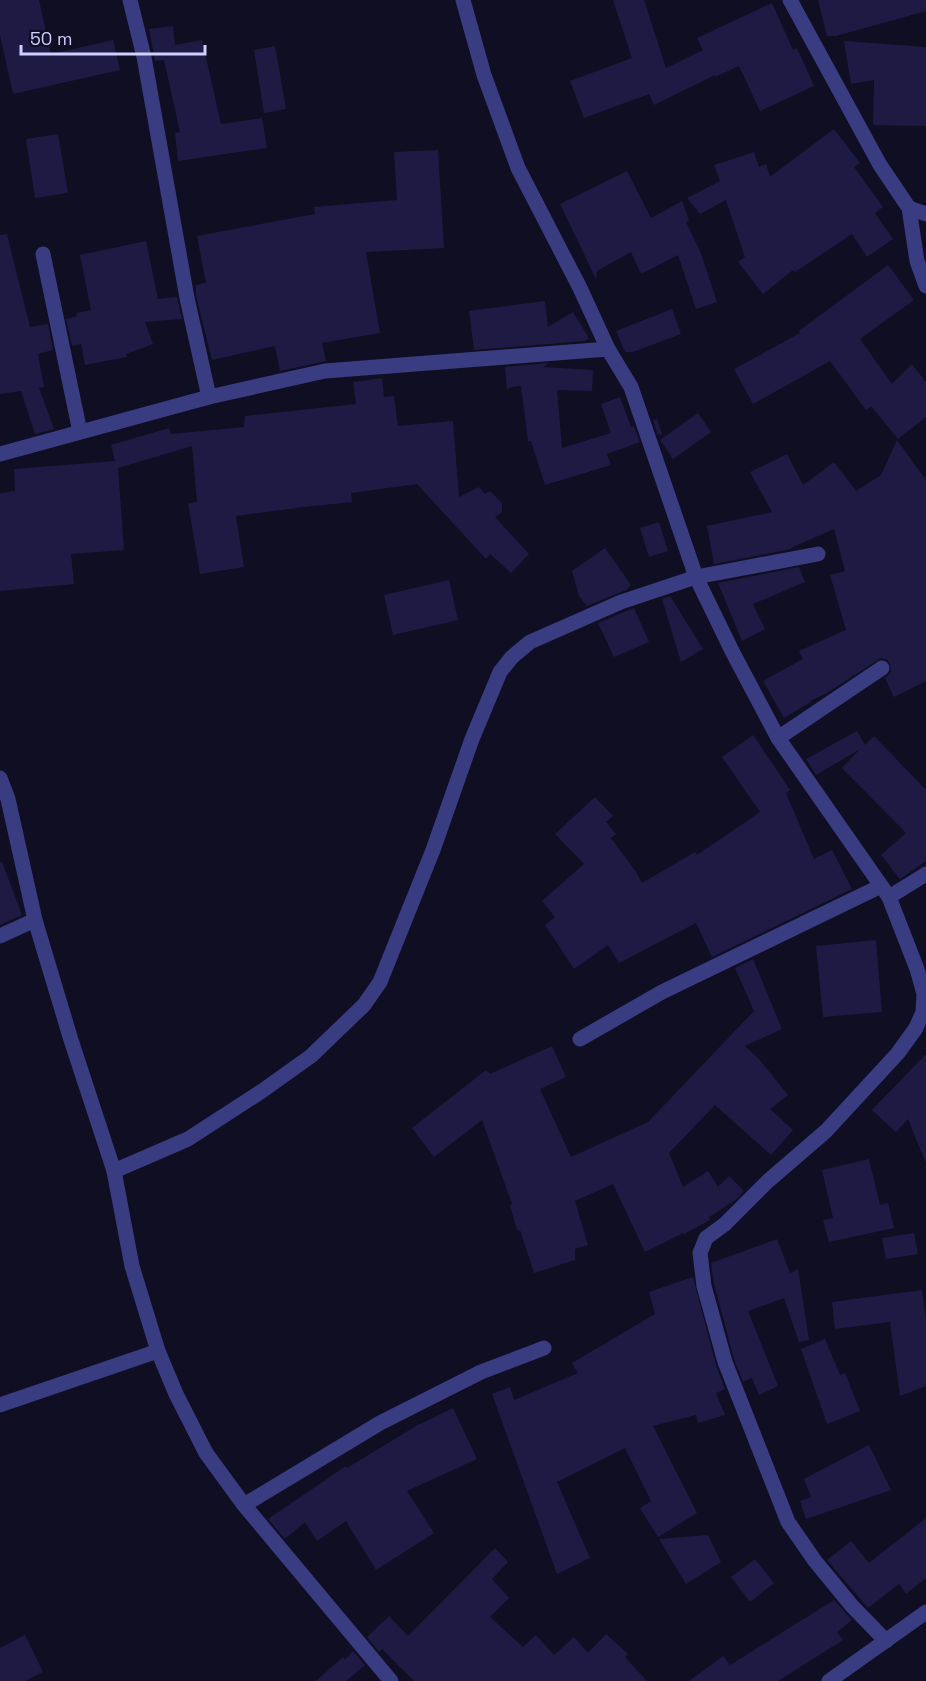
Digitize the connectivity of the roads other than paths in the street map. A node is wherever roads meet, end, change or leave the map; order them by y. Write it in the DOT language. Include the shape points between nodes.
graph roads {
  1 [pos="130,0"];
  2 [pos="463,0"];
  3 [pos="790,0"];
  4 [pos="909,208"];
  5 [pos="926,214"];
  6 [pos="44,254"];
  7 [pos="926,286"];
  8 [pos="608,349"];
  9 [pos="209,397"];
  10 [pos="80,432"];
  11 [pos="0,454"];
  12 [pos="818,554"];
  13 [pos="696,577"];
  14 [pos="882,668"];
  15 [pos="778,738"];
  16 [pos="0,778"];
  17 [pos="926,874"];
  18 [pos="885,892"];
  19 [pos="35,921"];
  20 [pos="0,936"];
  21 [pos="580,1039"];
  22 [pos="114,1171"];
  23 [pos="544,1348"];
  24 [pos="158,1351"];
  25 [pos="0,1405"];
  26 [pos="244,1505"];
  27 [pos="926,1612"];
  28 [pos="886,1641"];
  29 [pos="391,1681"];
  30 [pos="829,1681"];
  1 -- 9 [label="street"];
  2 -- 8 [label="street" via="484,75 518,168"];
  3 -- 4 [label="street" via="880,165"];
  4 -- 5 [label="street"];
  4 -- 7 [label="street" via="917,261"];
  6 -- 10 [label="street"];
  8 -- 9 [label="street" via="325,371"];
  8 -- 13 [label="street" via="631,387"];
  9 -- 10 [label="street"];
  10 -- 11 [label="street"];
  12 -- 13 [label="street"];
  13 -- 15 [label="street"];
  13 -- 22 [label="street" via="566,625 530,642 512,657 500,672 472,739 380,982 364,1005 311,1056 262,1091 188,1139"];
  14 -- 15 [label="street"];
  15 -- 18 [label="street"];
  16 -- 19 [label="street"];
  17 -- 18 [label="street"];
  18 -- 21 [label="street" via="662,992"];
  18 -- 28 [label="street" via="924,994 923,1012 916,1028 826,1131 706,1238 700,1253 704,1286 725,1362 788,1522 852,1606"];
  19 -- 20 [label="street"];
  19 -- 22 [label="street"];
  22 -- 24 [label="street" via="132,1266"];
  23 -- 26 [label="street" via="481,1372 380,1423"];
  24 -- 25 [label="street"];
  24 -- 26 [label="street" via="206,1453"];
  26 -- 29 [label="street"];
  27 -- 28 [label="street"];
  28 -- 30 [label="street"];
}
